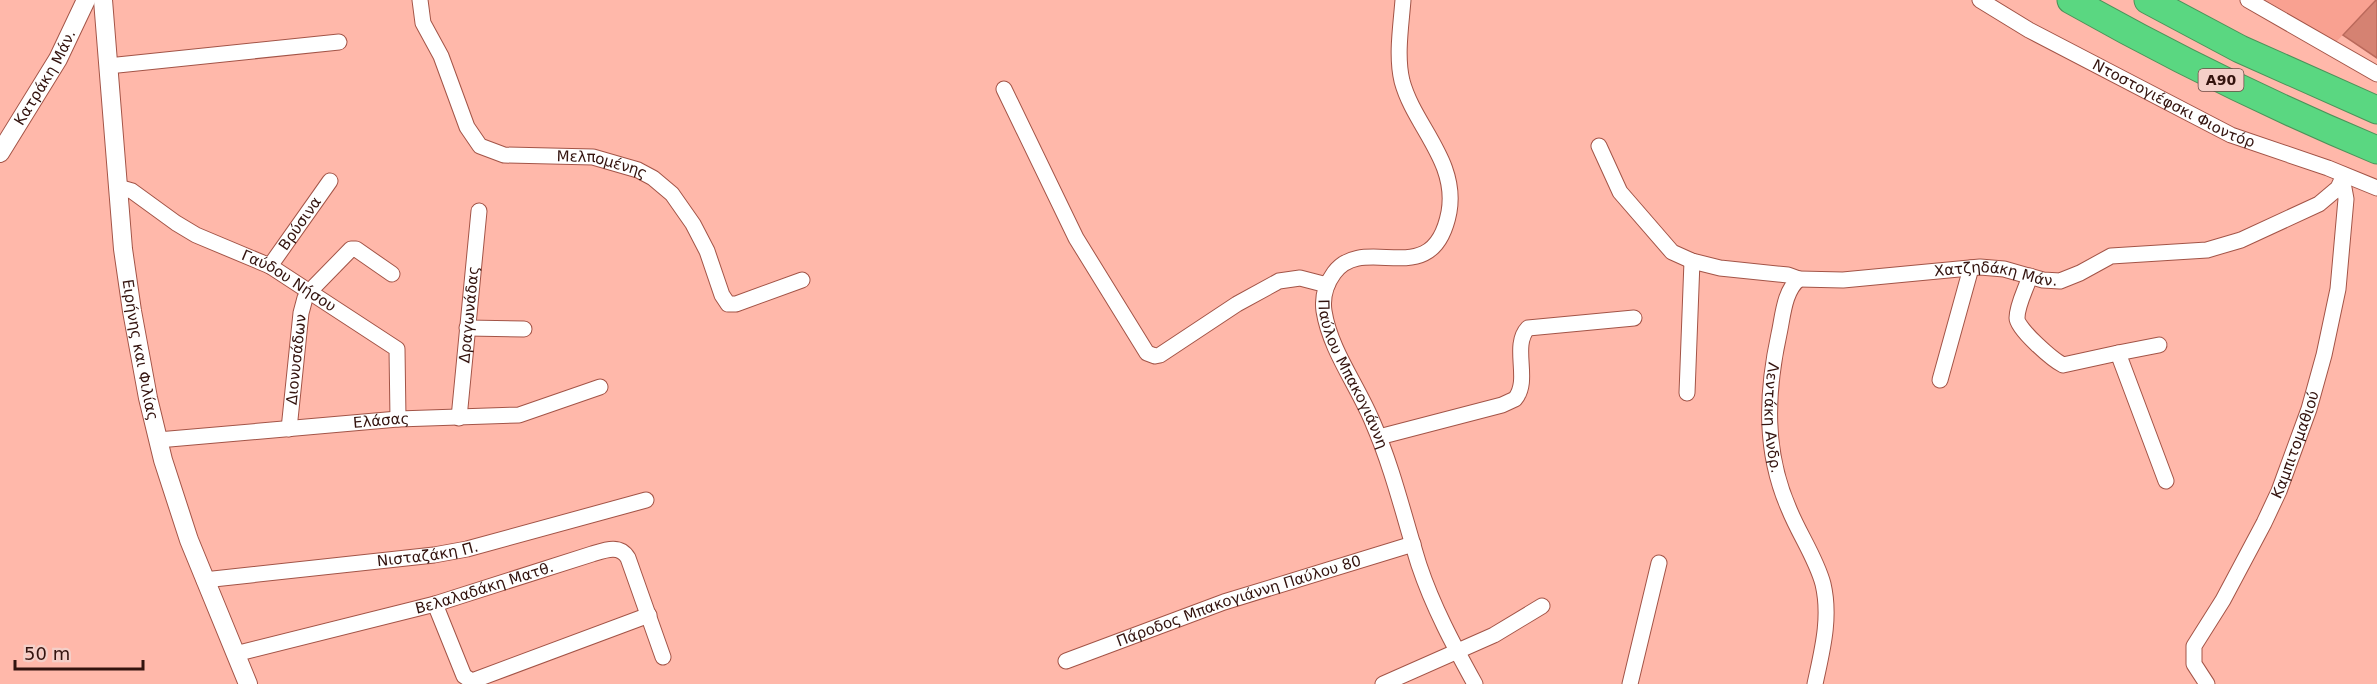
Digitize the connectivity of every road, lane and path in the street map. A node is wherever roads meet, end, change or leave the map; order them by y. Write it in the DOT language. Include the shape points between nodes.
graph roads {
  1 [pos="86,0"];
  2 [pos="103,0"];
  3 [pos="420,0"];
  4 [pos="1403,0"];
  5 [pos="1980,0"];
  6 [pos="2071,0"];
  7 [pos="2148,0"];
  8 [pos="2248,0"];
  9 [pos="339,42"];
  10 [pos="108,66"];
  11 [pos="2377,74"];
  12 [pos="1004,89"];
  13 [pos="2377,110"];
  14 [pos="1599,146"];
  15 [pos="2377,150"];
  16 [pos="0,153"];
  17 [pos="2342,179"];
  18 [pos="330,181"];
  19 [pos="118,187"];
  20 [pos="2377,188"];
  21 [pos="479,211"];
  22 [pos="1692,261"];
  23 [pos="270,266"];
  24 [pos="1971,268"];
  25 [pos="393,274"];
  26 [pos="2030,276"];
  27 [pos="1799,279"];
  28 [pos="802,280"];
  29 [pos="1327,285"];
  30 [pos="310,291"];
  31 [pos="1634,318"];
  32 [pos="467,328"];
  33 [pos="524,329"];
  34 [pos="2159,345"];
  35 [pos="2118,353"];
  36 [pos="1940,380"];
  37 [pos="600,387"];
  38 [pos="1687,393"];
  39 [pos="459,418"];
  40 [pos="398,419"];
  41 [pos="289,429"];
  42 [pos="1379,437"];
  43 [pos="158,440"];
  44 [pos="2166,481"];
  45 [pos="646,500"];
  46 [pos="1413,544"];
  47 [pos="1659,564"];
  48 [pos="204,580"];
  49 [pos="435,604"];
  50 [pos="1542,606"];
  51 [pos="649,615"];
  52 [pos="1458,651"];
  53 [pos="235,654"];
  54 [pos="663,657"];
  55 [pos="1066,662"];
  56 [pos="248,684"];
  57 [pos="1383,684"];
  58 [pos="1475,684"];
  59 [pos="1630,684"];
  60 [pos="1815,684"];
  61 [pos="2207,684"];
  1 -- 16 [label="street, Κατράκη Μάν." via="58,59"];
  2 -- 10 [label="street, Ειρήνης και Φιλίας"];
  3 -- 28 [label="street, Μελπομένης" via="423,23 441,56 467,127 480,146 504,154 593,157 653,178 672,194 693,224 728,304"];
  4 -- 29 [label="street, Παύλου Μπακογιάννη" via="1402,80 1444,167 1449,192 1446,220 1437,241 1424,254 1413,258 1352,260 1339,267"];
  5 -- 17 [label="street, Ντοστογιέφσκι Φιοντόρ" via="2029,30 2231,135"];
  6 -- 15 [label="highway, Α90" via="2222,81"];
  7 -- 13 [label="highway, Α90" via="2240,49"];
  8 -- 11 [label="street"];
  9 -- 10 [label="street"];
  10 -- 19 [label="street, Ειρήνης και Φιλίας"];
  12 -- 29 [label="street" via="1076,238 1147,353 1160,355 1227,310 1280,281 1295,278"];
  14 -- 22 [label="street" via="1614,183 1630,204 1672,252"];
  17 -- 20 [label="street, Ντοστογιέφσκι Φιοντόρ"];
  17 -- 26 [label="street, Χατζηδάκη Μάν." via="2332,194 2313,207 2222,247 2111,256 2060,281"];
  17 -- 61 [label="street, Καμπιτομαθιού" via="2346,199 2340,270 2318,378 2279,491 2235,579 2194,646 2194,664"];
  18 -- 23 [label="street, Βρύσινα"];
  19 -- 23 [label="street, Γαύδου Νήσου" via="128,188 196,235"];
  19 -- 43 [label="street, Ειρήνης και Φιλίας" via="132,311"];
  21 -- 32 [label="street, Δραγωνάδας"];
  22 -- 27 [label="street"];
  22 -- 38 [label="street"];
  23 -- 30 [label="street, Γαύδου Νήσου"];
  24 -- 26 [label="street, Χατζηδάκη Μάν." via="2004,269"];
  24 -- 27 [label="street, Χατζηδάκη Μάν." via="1843,280"];
  24 -- 36 [label="street"];
  25 -- 30 [label="street, Διονυσάδων" via="351,249"];
  26 -- 35 [label="street" via="2018,323 2060,364 2071,365"];
  27 -- 60 [label="street, Λεντάκη Ανδρ." via="1788,296 1778,339 1769,434 1781,489 1823,585 1825,635"];
  29 -- 42 [label="street, Παύλου Μπακογιάννη" via="1323,299 1327,322"];
  30 -- 40 [label="street, Γαύδου Νήσου" via="397,349"];
  30 -- 41 [label="street, Διονυσάδων" via="301,313"];
  31 -- 42 [label="street" via="1528,328 1522,335 1521,386 1515,399"];
  32 -- 33 [label="street"];
  32 -- 39 [label="street, Δραγωνάδας"];
  34 -- 35 [label="street"];
  35 -- 44 [label="street"];
  37 -- 39 [label="street, Ελάσας" via="519,415"];
  39 -- 40 [label="street, Ελάσας"];
  40 -- 41 [label="street, Ελάσας"];
  41 -- 43 [label="street, Ελάσας"];
  42 -- 46 [label="street, Παύλου Μπακογιάννη"];
  43 -- 48 [label="street, Ειρήνης και Φιλίας"];
  45 -- 48 [label="street, Νισταζάκη Π." via="434,555"];
  46 -- 52 [label="street, Παύλου Μπακογιάννη" via="1433,602"];
  46 -- 55 [label="street, Πάροδος Μπακογιάννη Παύλου 80" via="1224,602"];
  47 -- 59 [label="street"];
  48 -- 53 [label="street, Ειρήνης και Φιλίας"];
  49 -- 51 [label="street, Βελαλαδάκη Ματθ." via="615,549 627,555"];
  49 -- 51 [label="street" via="464,676 472,681"];
  49 -- 53 [label="street, Βελαλαδάκη Ματθ."];
  50 -- 52 [label="street"];
  51 -- 54 [label="street, Βελαλαδάκη Ματθ."];
  52 -- 57 [label="street"];
  52 -- 58 [label="street, Παύλου Μπακογιάννη"];
  53 -- 56 [label="street, Ειρήνης και Φιλίας"];
}
